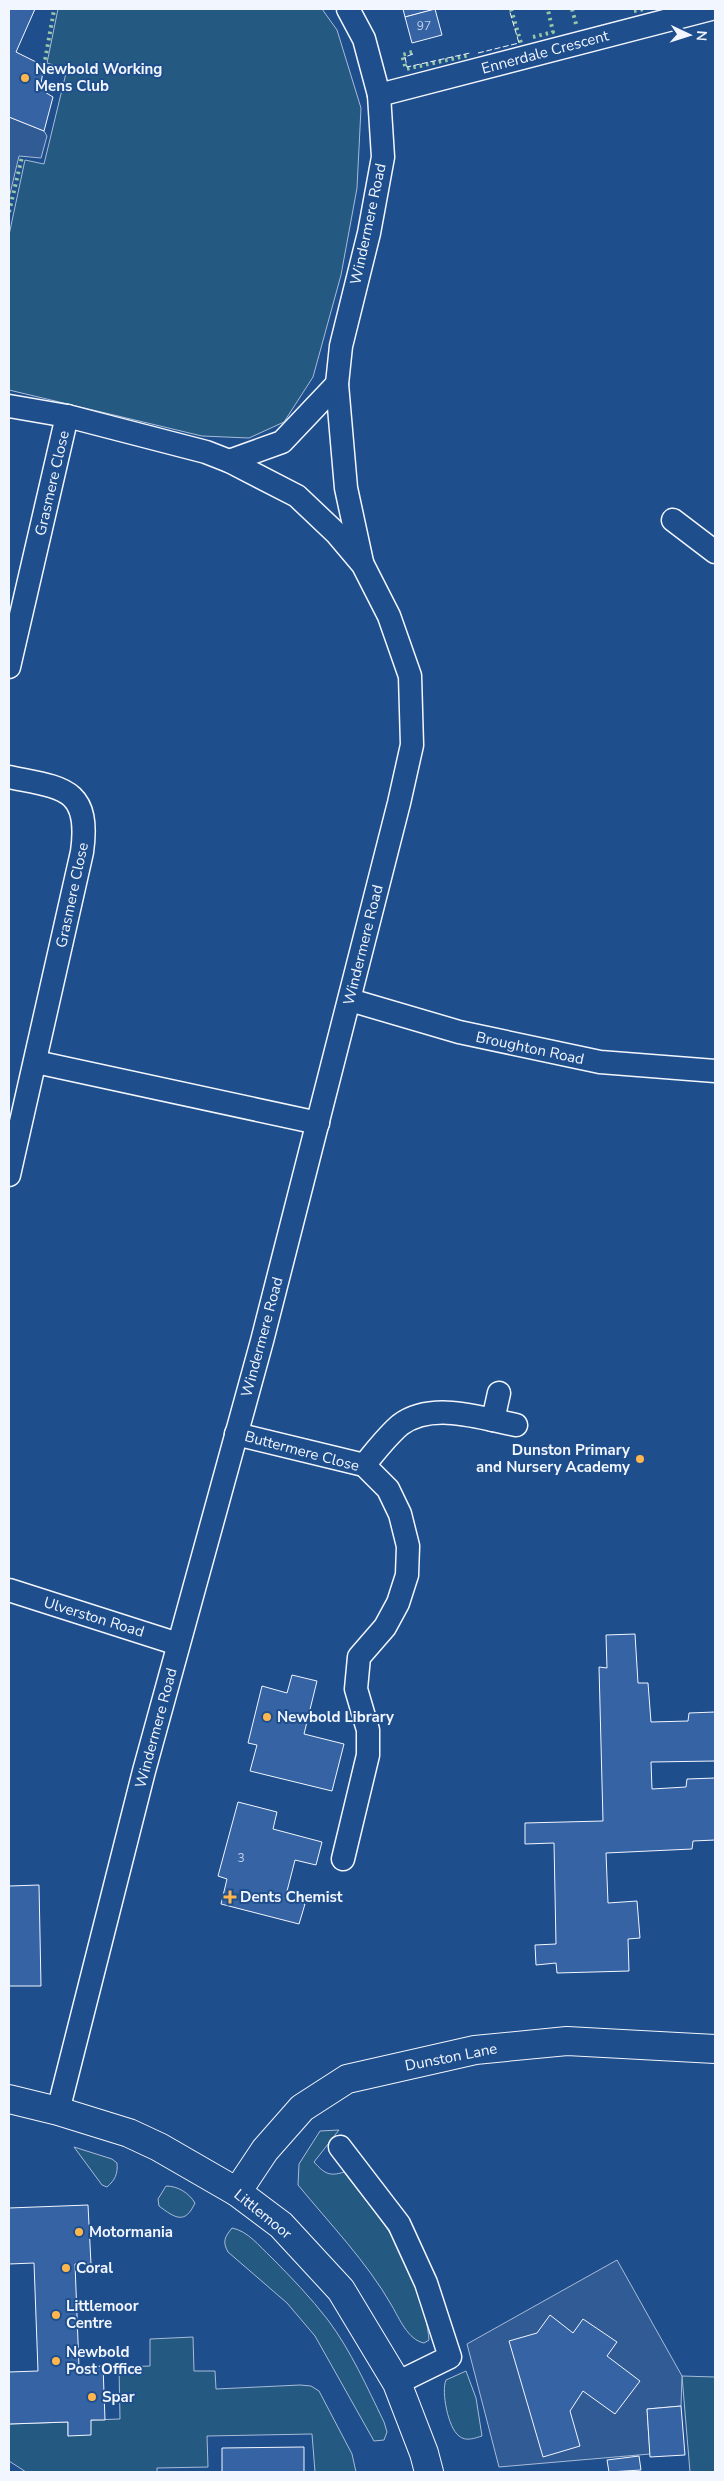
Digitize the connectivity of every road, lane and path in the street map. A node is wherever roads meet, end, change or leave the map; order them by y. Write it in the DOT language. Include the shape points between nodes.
graph roads {
  1 [pos="348,9"];
  2 [pos="711,9"];
  3 [pos="379,95"];
  4 [pos="337,384"];
  5 [pos="9,406"];
  6 [pos="67,416"];
  7 [pos="229,461"];
  8 [pos="673,520"];
  9 [pos="715,552"];
  10 [pos="363,565"];
  11 [pos="9,667"];
  12 [pos="9,777"];
  13 [pos="350,1000"];
  14 [pos="36,1062"];
  15 [pos="715,1070"];
  16 [pos="318,1123"];
  17 [pos="9,1174"];
  18 [pos="499,1393"];
  19 [pos="493,1420"];
  20 [pos="516,1425"];
  21 [pos="236,1434"];
  22 [pos="364,1464"];
  23 [pos="9,1590"];
  24 [pos="178,1644"];
  25 [pos="343,1859"];
  26 [pos="715,2049"];
  27 [pos="9,2099"];
  28 [pos="58,2110"];
  29 [pos="340,2147"];
  30 [pos="237,2192"];
  31 [pos="397,2382"];
  32 [pos="428,2472"];
  1 -- 3 [label="street, Windermere Road" via="364,39"];
  2 -- 3 [label="street, Ennerdale Crescent"];
  3 -- 4 [label="street, Windermere Road" via="383,157 369,233 341,346"];
  4 -- 7 [label="street" via="282,442"];
  4 -- 10 [label="street, Windermere Road" via="346,488"];
  5 -- 6 [label="street, Windermere Road"];
  6 -- 7 [label="street, Windermere Road" via="206,452"];
  6 -- 11 [label="street, Grasmere Close"];
  7 -- 10 [label="street, Windermere Road" via="297,496 336,533"];
  8 -- 9 [label="street"];
  10 -- 13 [label="street, Windermere Road" via="390,616 410,676 412,745"];
  12 -- 14 [label="street, Grasmere Close" via="57,787 77,801 85,826"];
  13 -- 15 [label="street, Broughton Road" via="458,1032 600,1062"];
  13 -- 16 [label="street, Windermere Road"];
  14 -- 16 [label="street"];
  14 -- 17 [label="street, Grasmere Close"];
  16 -- 21 [label="street, Windermere Road"];
  18 -- 19 [label="street"];
  19 -- 20 [label="street"];
  19 -- 22 [label="street" via="450,1413 425,1414 401,1425"];
  21 -- 22 [label="street, Buttermere Close"];
  21 -- 24 [label="street, Windermere Road"];
  22 -- 25 [label="street, Buttermere Close" via="388,1489 400,1514 408,1546 407,1574 398,1602 385,1626 360,1658 356,1689 368,1730 368,1755"];
  23 -- 24 [label="street, Ulverston Road"];
  24 -- 28 [label="street, Windermere Road"];
  26 -- 30 [label="main road, Dunston Lane" via="567,2041 475,2050 347,2079 302,2108 265,2150"];
  27 -- 28 [label="main road, Littlemoor"];
  28 -- 30 [label="main road, Littlemoor" via="143,2140"];
  29 -- 31 [label="street" via="399,2224 426,2284 450,2356"];
  30 -- 31 [label="main road, Littlemoor" via="281,2225 341,2290"];
  31 -- 32 [label="main road, Littlemoor"];
}
